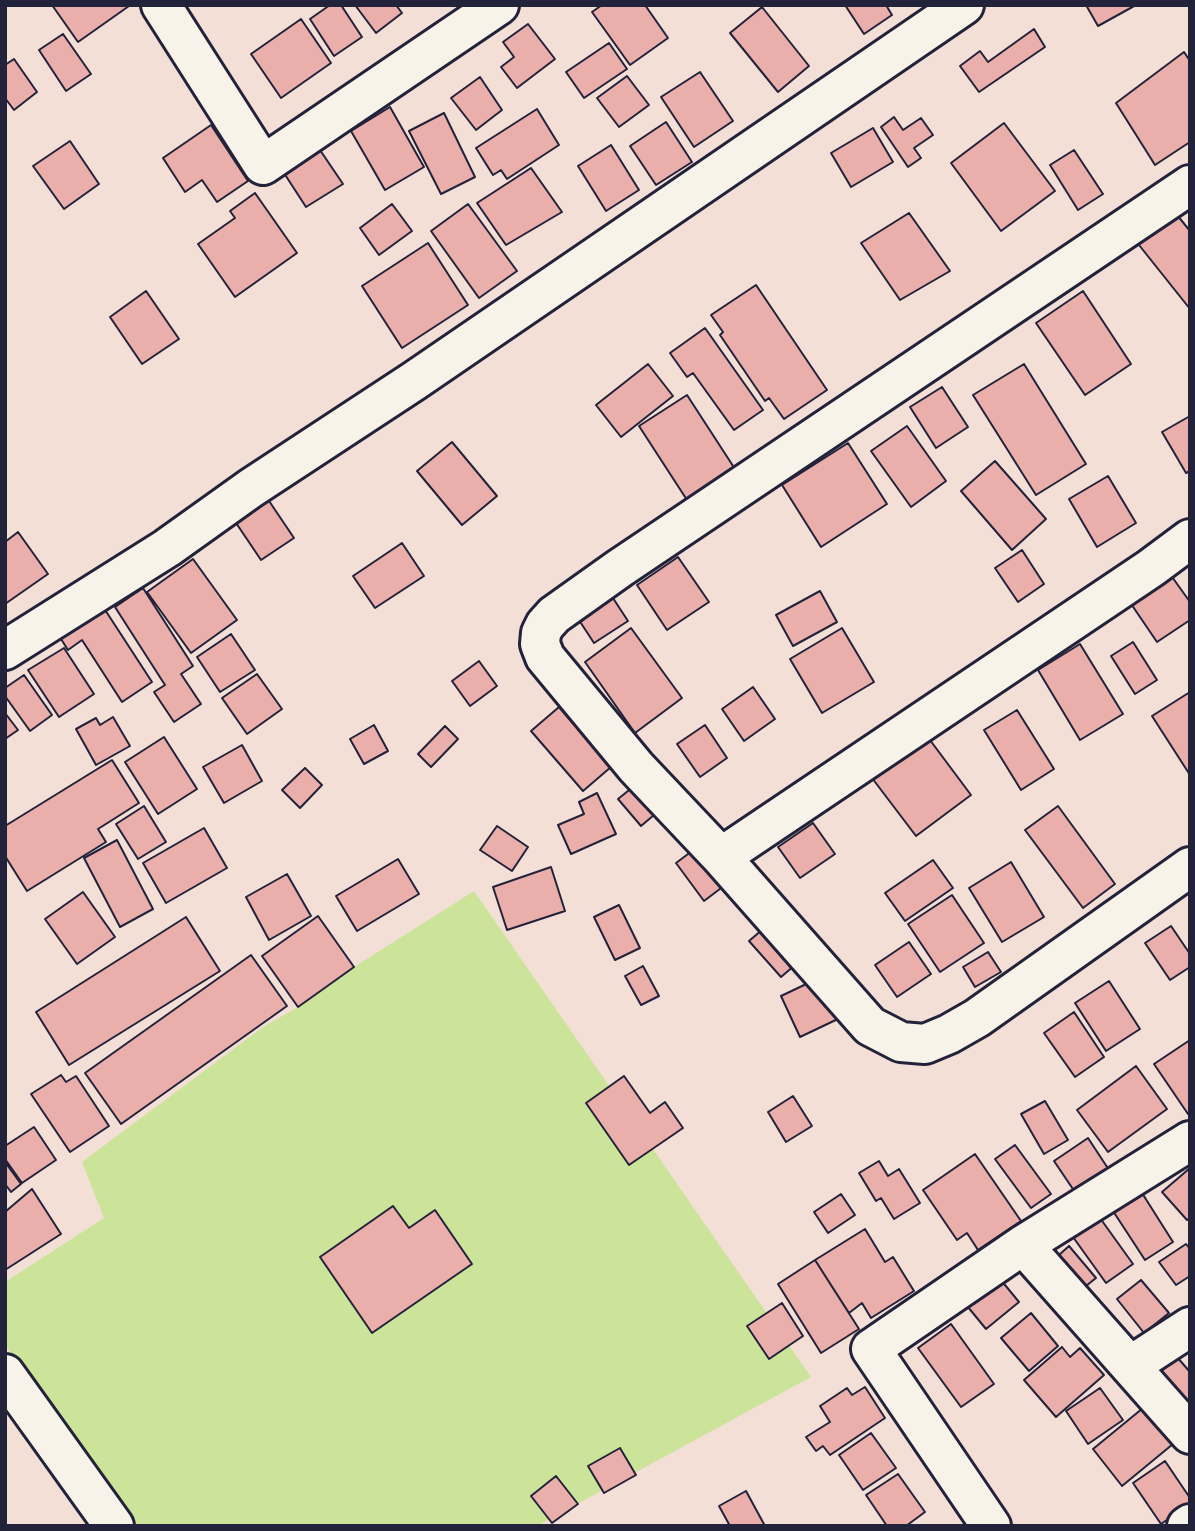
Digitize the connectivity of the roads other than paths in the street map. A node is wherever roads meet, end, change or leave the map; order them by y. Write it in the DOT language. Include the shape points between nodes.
graph roads {
  1 [pos="161,5"];
  2 [pos="499,5"];
  3 [pos="964,5"];
  4 [pos="1190,185"];
  5 [pos="1190,539"];
  6 [pos="5,650"];
  7 [pos="721,857"];
  8 [pos="1190,867"];
  9 [pos="1190,1141"];
  10 [pos="1023,1245"];
  11 [pos="1190,1328"];
  12 [pos="1130,1366"];
  13 [pos="5,1374"];
  14 [pos="1190,1434"];
  15 [pos="114,1526"];
  16 [pos="991,1526"];
  1 -- 2 [label="street" via="263,165"];
  3 -- 6 [label="street" via="167,548"];
  4 -- 7 [label="street" via="620,568 545,625 540,643 545,657 636,767"];
  5 -- 7 [label="street"];
  7 -- 8 [label="street" via="870,1026 901,1042 925,1044 977,1018"];
  9 -- 10 [label="street"];
  10 -- 12 [label="street"];
  10 -- 16 [label="street" via="871,1349"];
  11 -- 12 [label="street"];
  12 -- 14 [label="street"];
  13 -- 15 [label="street"];
}
